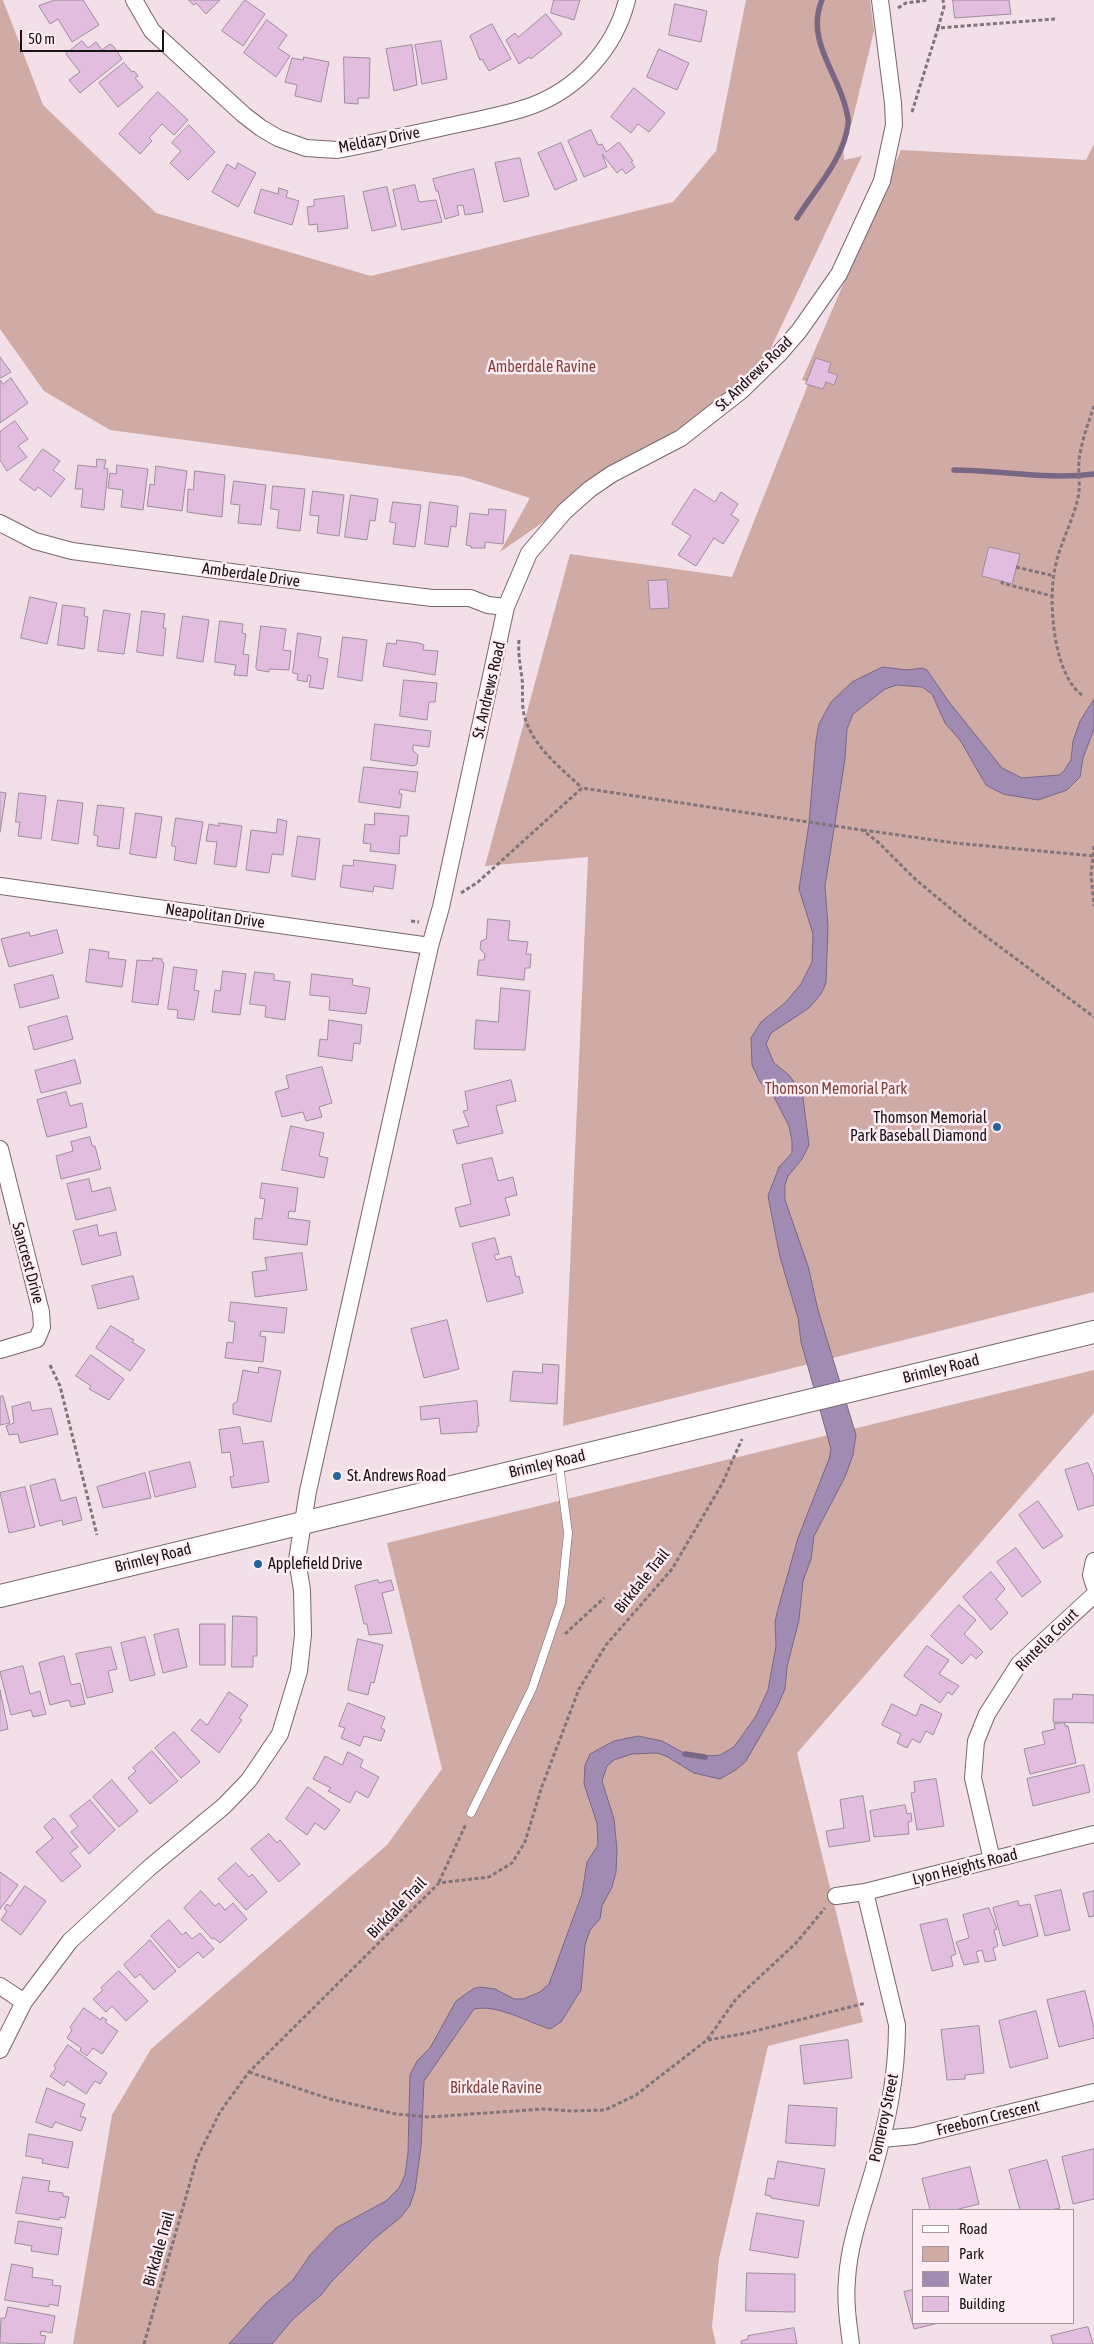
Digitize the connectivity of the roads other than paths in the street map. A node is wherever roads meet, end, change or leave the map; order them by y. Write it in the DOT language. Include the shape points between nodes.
graph roads {
  1 [pos="134,0"];
  2 [pos="627,0"];
  3 [pos="881,7"];
  4 [pos="0,523"];
  5 [pos="506,607"];
  6 [pos="0,886"];
  7 [pos="430,946"];
  8 [pos="0,1149"];
  9 [pos="1094,1332"];
  10 [pos="0,1350"];
  11 [pos="558,1462"];
  12 [pos="303,1522"];
  13 [pos="1094,1561"];
  14 [pos="1094,1585"];
  15 [pos="1094,1595"];
  16 [pos="0,1596"];
  17 [pos="471,1813"];
  18 [pos="1094,1834"];
  19 [pos="992,1860"];
  20 [pos="865,1892"];
  21 [pos="836,1896"];
  22 [pos="0,1986"];
  23 [pos="24,2002"];
  24 [pos="0,2050"];
  25 [pos="1094,2092"];
  26 [pos="882,2139"];
  27 [pos="851,2344"];
  1 -- 2 [label="street, Meldazy Drive" via="152,31 255,124 295,145 337,150 502,114 553,96 588,69 610,45"];
  3 -- 5 [label="street, St. Andrews Road" via="894,124 882,181 839,274 799,331 741,391 681,438 606,478 570,506 529,553"];
  4 -- 5 [label="street, Amberdale Drive" via="35,541 72,552 384,593 470,598"];
  5 -- 7 [label="street, St. Andrews Road"];
  6 -- 7 [label="street, Neapolitan Drive"];
  7 -- 12 [label="street, St. Andrews Road"];
  8 -- 10 [label="street, Sancrest Drive" via="42,1327 38,1339"];
  9 -- 11 [label="main road, Brimley Road"];
  11 -- 12 [label="main road, Brimley Road"];
  11 -- 17 [label="lane" via="568,1533 561,1602 532,1688"];
  12 -- 16 [label="main road, Brimley Road"];
  12 -- 23 [label="street" via="297,1560 302,1590 303,1635 299,1671 280,1734 249,1780 224,1806 149,1868 70,1941"];
  13 -- 14 [label="street"];
  15 -- 19 [label="street, Rintella Court" via="1020,1664 987,1714 976,1741 973,1778"];
  18 -- 19 [label="street, Lyon Heights Road"];
  19 -- 20 [label="street, Lyon Heights Road"];
  20 -- 21 [label="street, Lyon Heights Road"];
  20 -- 26 [label="street, Pomeroy Street" via="897,2025 894,2090"];
  22 -- 23 [label="street"];
  23 -- 24 [label="street"];
  25 -- 26 [label="street, Freeborn Crescent" via="914,2136"];
  26 -- 27 [label="street, Pomeroy Street" via="856,2230 847,2277 846,2308"];
}
